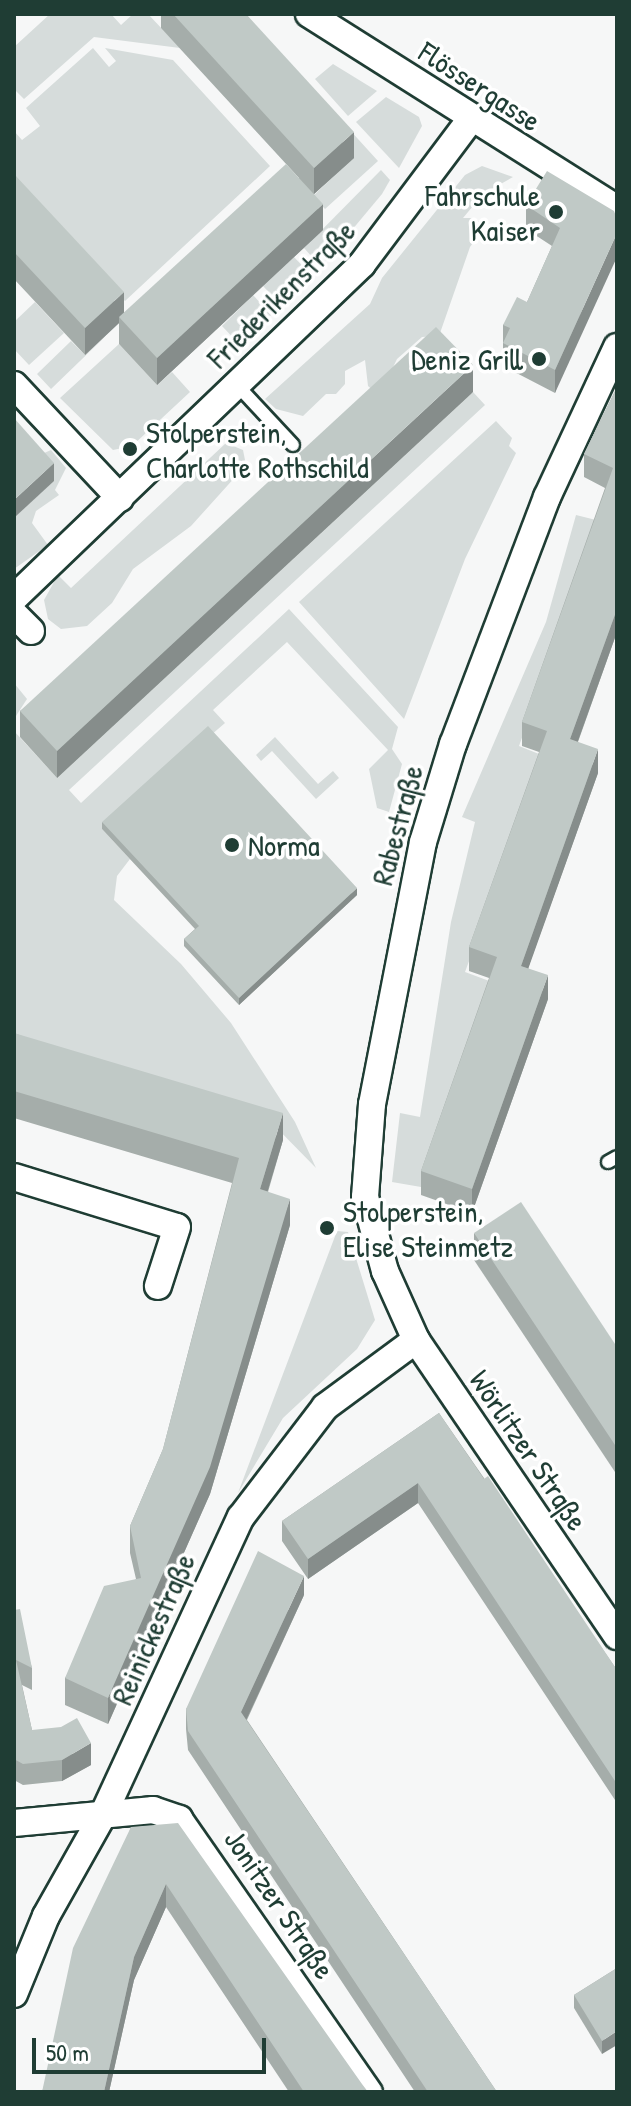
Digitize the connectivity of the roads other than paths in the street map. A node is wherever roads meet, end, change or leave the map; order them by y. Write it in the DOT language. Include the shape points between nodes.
graph roads {
  1 [pos="309,14"];
  2 [pos="470,120"];
  3 [pos="617,209"];
  4 [pos="617,347"];
  5 [pos="14,385"];
  6 [pos="237,385"];
  7 [pos="293,445"];
  8 [pos="120,498"];
  9 [pos="14,598"];
  10 [pos="14,1177"];
  11 [pos="158,1286"];
  12 [pos="416,1340"];
  13 [pos="617,1636"];
  14 [pos="103,1815"];
  15 [pos="14,1823"];
  16 [pos="14,1994"];
  17 [pos="369,2092"];
  1 -- 2 [label="street, Flössergasse"];
  2 -- 3 [label="street, Flössergasse"];
  2 -- 6 [label="street, Friederikenstraße" via="362,264"];
  4 -- 12 [label="street, Rabestraße" via="547,497 453,744 423,842 394,976 372,1104 365,1197 385,1271"];
  5 -- 8 [label="street"];
  6 -- 7 [label="lane"];
  6 -- 8 [label="street, Friederikenstraße"];
  8 -- 9 [label="street, Friederikenstraße"];
  10 -- 11 [label="street" via="177,1227"];
  12 -- 13 [label="street, Wörlitzer Straße"];
  12 -- 14 [label="street, Reinickestraße" via="325,1407 241,1517"];
  14 -- 15 [label="street, Jonitzer Straße"];
  14 -- 16 [label="street, Reinickestraße" via="46,1916"];
  14 -- 17 [label="street, Jonitzer Straße" via="153,1810 179,1819"];
}
